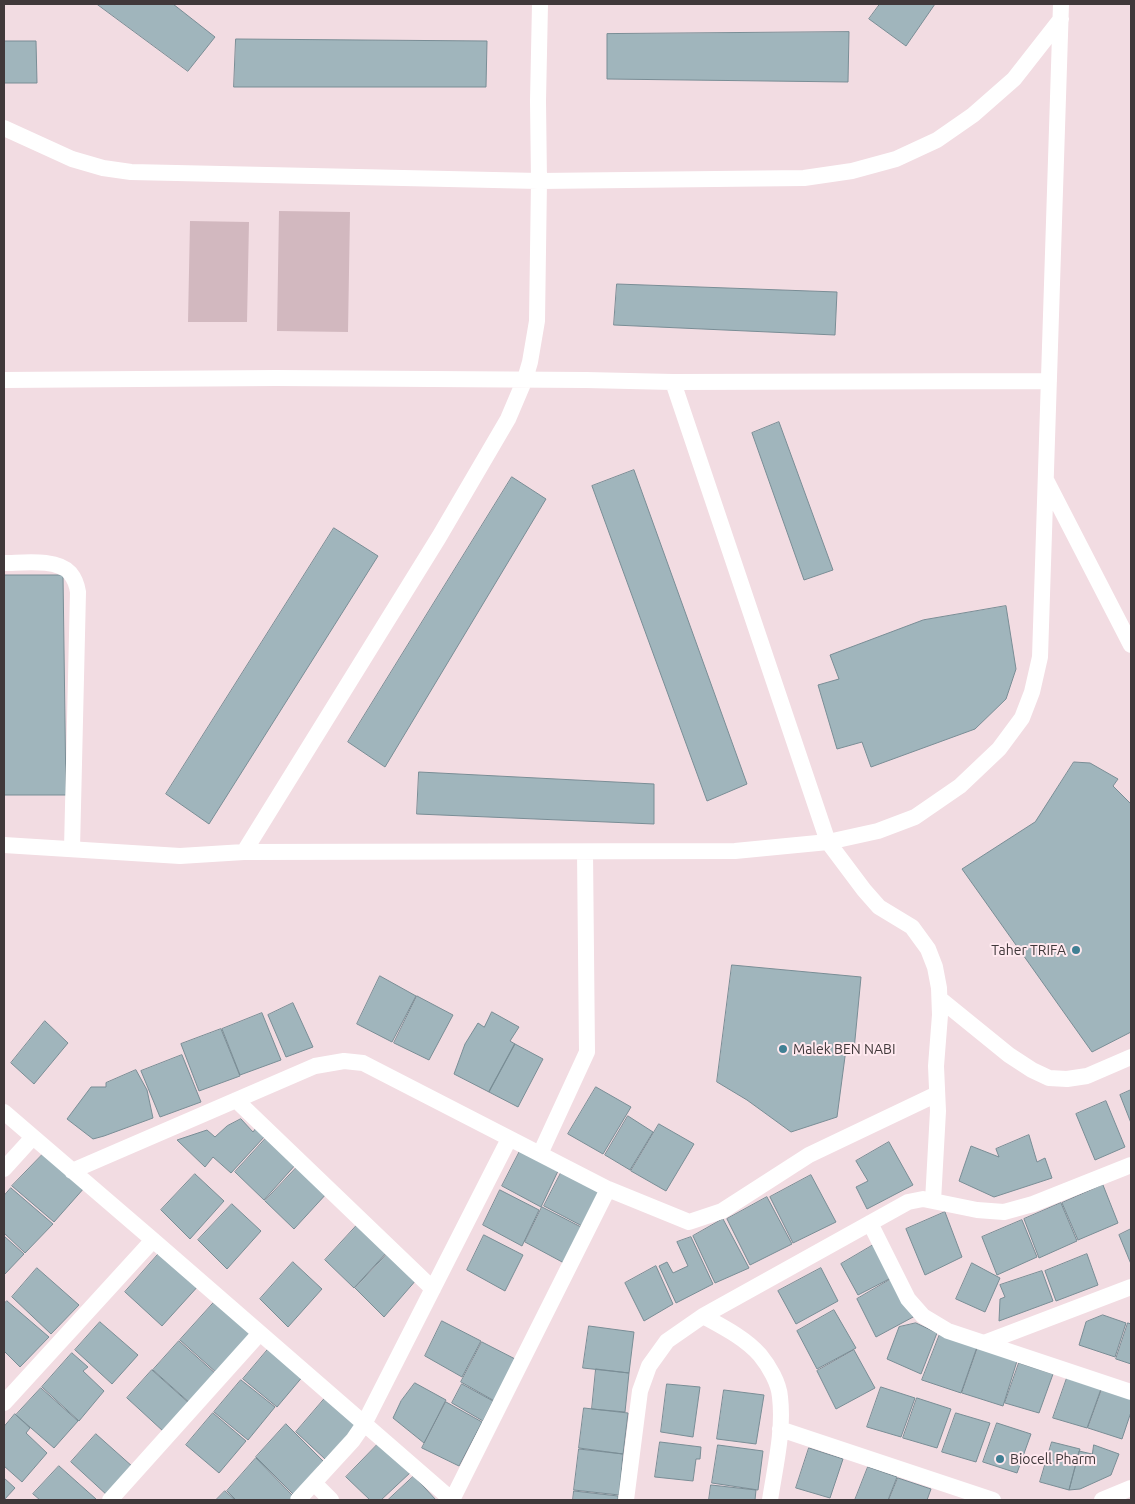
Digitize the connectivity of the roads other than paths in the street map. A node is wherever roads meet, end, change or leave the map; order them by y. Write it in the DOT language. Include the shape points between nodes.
graph roads {
  1 [pos="540,4"];
  2 [pos="1061,11"];
  3 [pos="4,128"];
  4 [pos="540,181"];
  5 [pos="525,379"];
  6 [pos="4,380"];
  7 [pos="1049,380"];
  8 [pos="673,382"];
  9 [pos="1046,479"];
  10 [pos="4,563"];
  11 [pos="1131,645"];
  12 [pos="828,842"];
  13 [pos="4,845"];
  14 [pos="72,849"];
  15 [pos="244,852"];
  16 [pos="585,852"];
  17 [pos="940,999"];
  18 [pos="1131,1057"];
  19 [pos="937,1094"];
  20 [pos="236,1100"];
  21 [pos="4,1112"];
  22 [pos="33,1137"];
  23 [pos="509,1139"];
  24 [pos="540,1154"];
  25 [pos="1131,1165"];
  26 [pos="4,1169"];
  27 [pos="72,1171"];
  28 [pos="608,1189"];
  29 [pos="933,1201"];
  30 [pos="870,1223"];
  31 [pos="153,1240"];
  32 [pos="1131,1287"];
  33 [pos="433,1289"];
  34 [pos="703,1316"];
  35 [pos="260,1333"];
  36 [pos="984,1343"];
  37 [pos="1131,1392"];
  38 [pos="4,1403"];
  39 [pos="364,1424"];
  40 [pos="780,1430"];
  41 [pos="314,1483"];
  42 [pos="1131,1488"];
  43 [pos="110,1500"];
  44 [pos="298,1500"];
  45 [pos="331,1500"];
  46 [pos="451,1500"];
  47 [pos="626,1500"];
  48 [pos="770,1500"];
  49 [pos="993,1500"];
  50 [pos="1102,1500"];
  1 -- 4 [label="street"];
  2 -- 4 [label="street" via="1014,79 973,115 937,140 896,159 852,172 804,178"];
  2 -- 7 [label="street"];
  3 -- 4 [label="street" via="72,159 130,172"];
  4 -- 5 [label="street" via="537,321"];
  5 -- 6 [label="street"];
  5 -- 8 [label="street"];
  5 -- 15 [label="street" via="508,419 439,537"];
  7 -- 8 [label="street"];
  7 -- 9 [label="street"];
  8 -- 12 [label="street"];
  9 -- 11 [label="street"];
  9 -- 12 [label="street" via="1040,657 1022,718 999,749 960,786 915,817 878,831"];
  10 -- 14 [label="street" via="59,566 76,581"];
  12 -- 16 [label="street" via="735,851"];
  12 -- 17 [label="street" via="879,907 912,927 928,949"];
  13 -- 14 [label="street"];
  14 -- 15 [label="street" via="180,856"];
  15 -- 16 [label="street"];
  16 -- 24 [label="street" via="587,1052"];
  17 -- 18 [label="street" via="1009,1055 1049,1078 1087,1076"];
  17 -- 19 [label="street"];
  19 -- 28 [label="street" via="810,1155 722,1211 689,1222"];
  19 -- 29 [label="street"];
  20 -- 23 [label="street" via="315,1066 344,1061 363,1063"];
  20 -- 27 [label="street"];
  20 -- 33 [label="street"];
  21 -- 22 [label="street"];
  22 -- 26 [label="street"];
  22 -- 27 [label="street"];
  23 -- 24 [label="street"];
  23 -- 33 [label="street"];
  24 -- 28 [label="street"];
  25 -- 29 [label="street" via="1033,1204 1004,1212"];
  27 -- 31 [label="street"];
  28 -- 46 [label="street"];
  29 -- 30 [label="street" via="908,1202"];
  30 -- 34 [label="street"];
  30 -- 36 [label="street" via="908,1299 924,1316 948,1331"];
  31 -- 35 [label="street"];
  31 -- 38 [label="street"];
  32 -- 36 [label="street"];
  33 -- 39 [label="street"];
  34 -- 40 [label="street" via="738,1337 760,1356 772,1373 780,1395"];
  34 -- 47 [label="street" via="667,1341 649,1366 640,1391"];
  35 -- 39 [label="street"];
  35 -- 43 [label="street"];
  36 -- 37 [label="street"];
  39 -- 41 [label="street"];
  39 -- 46 [label="street"];
  40 -- 48 [label="street"];
  40 -- 49 [label="street"];
  41 -- 44 [label="street"];
  41 -- 45 [label="street"];
  42 -- 50 [label="street"];
}
